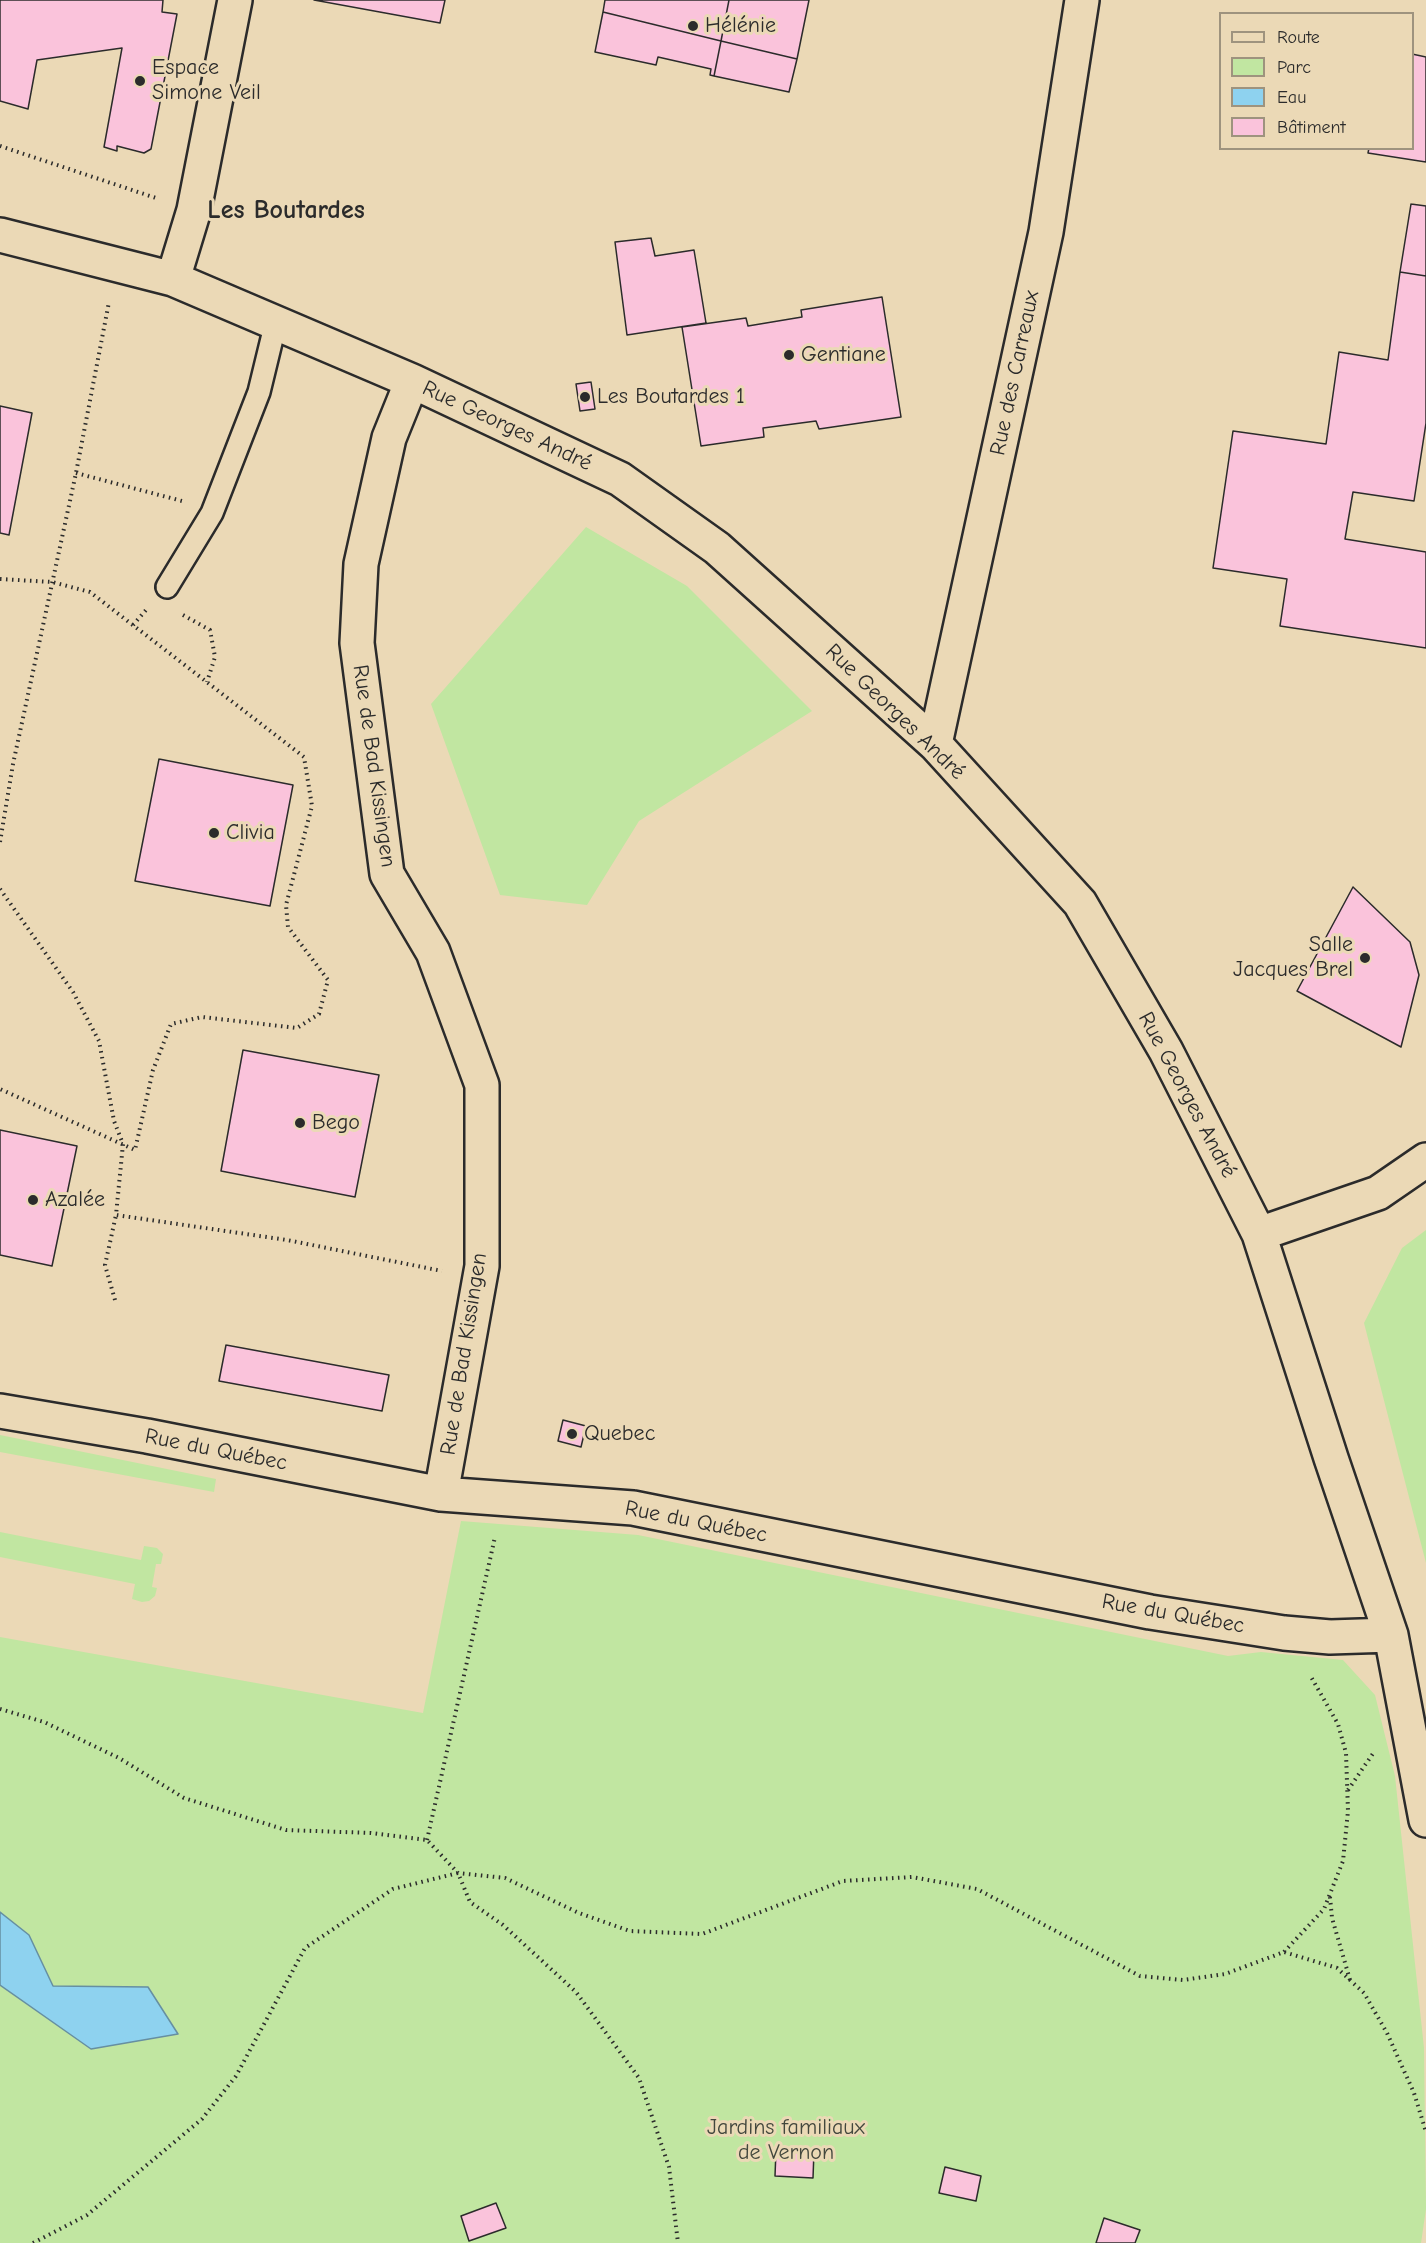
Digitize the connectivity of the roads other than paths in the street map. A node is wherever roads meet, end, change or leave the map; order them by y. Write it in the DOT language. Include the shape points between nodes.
graph roads {
  1 [pos="235,0"];
  2 [pos="1082,0"];
  3 [pos="0,235"];
  4 [pos="173,279"];
  5 [pos="276,322"];
  6 [pos="412,381"];
  7 [pos="167,587"];
  8 [pos="935,744"];
  9 [pos="1426,1160"];
  10 [pos="1259,1234"];
  11 [pos="0,1412"];
  12 [pos="441,1494"];
  13 [pos="1391,1635"];
  14 [pos="1426,1820"];
  1 -- 4 [label="street" via="194,210"];
  2 -- 8 [label="street, Rue des Carreaux" via="1046,232"];
  3 -- 4 [label="street, Rue Georges André"];
  4 -- 5 [label="street, Rue Georges André"];
  5 -- 6 [label="street, Rue Georges André"];
  5 -- 7 [label="lane" via="259,392 212,513"];
  6 -- 8 [label="street, Rue Georges André" via="620,479 717,548"];
  6 -- 12 [label="street, Rue de Bad Kissingen" via="389,438 361,564 357,643 387,874 433,952 482,1085 480,1279"];
  8 -- 10 [label="street, Rue Georges André" via="1080,903 1166,1051"];
  9 -- 10 [label="street" via="1378,1193"];
  10 -- 13 [label="street, Rue Georges André"];
  11 -- 12 [label="street, Rue du Québec" via="147,1436"];
  12 -- 13 [label="street, Rue du Québec" via="633,1508 1150,1612 1284,1633"];
  13 -- 14 [label="street, Rue Georges André"];
}
